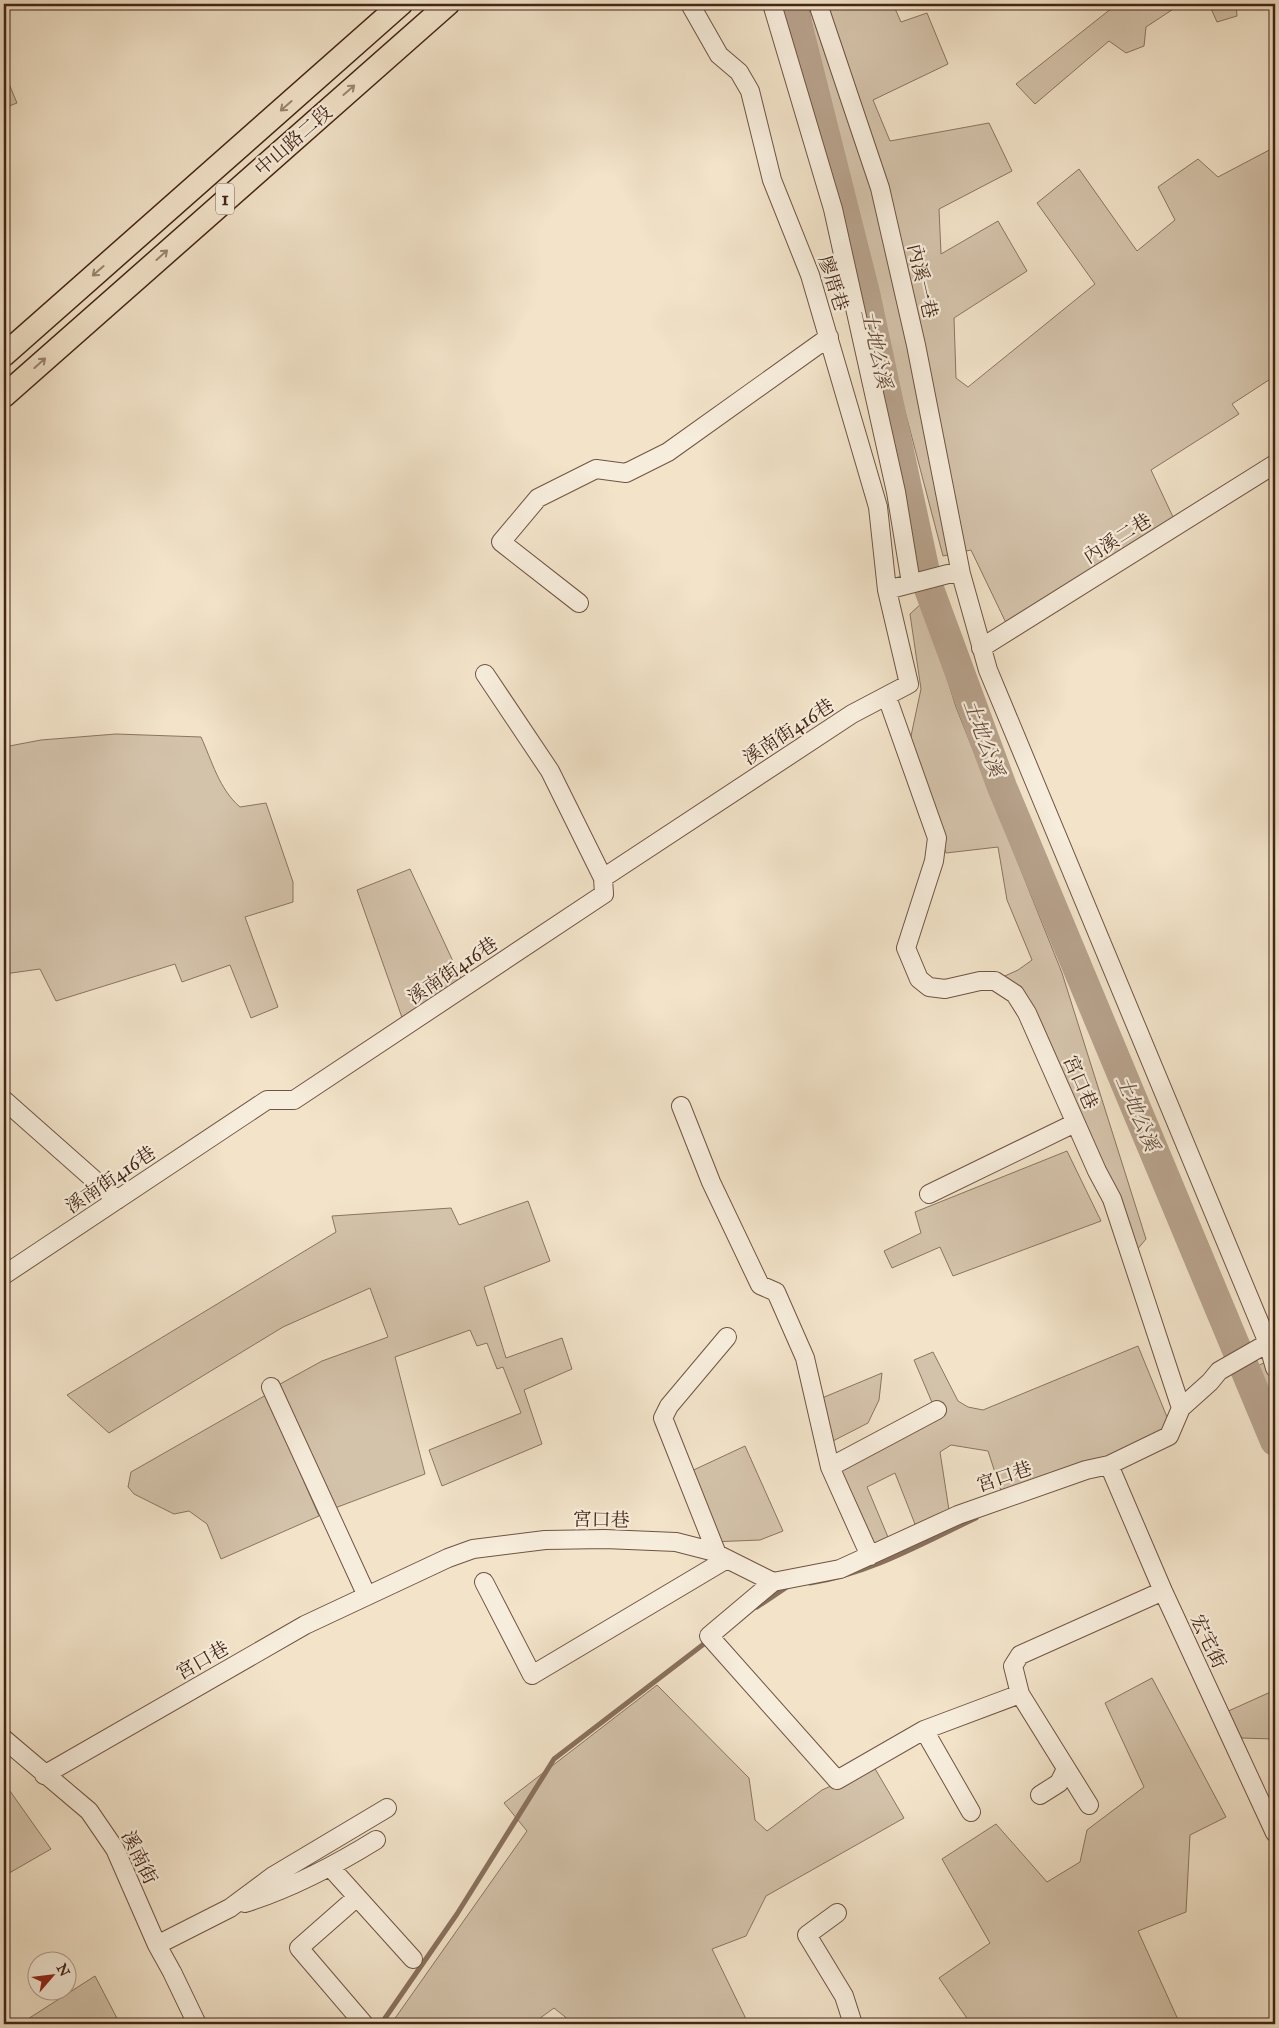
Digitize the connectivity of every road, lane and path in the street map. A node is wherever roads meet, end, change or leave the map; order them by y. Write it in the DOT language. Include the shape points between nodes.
graph roads {
  1 [pos="401,4"];
  2 [pos="448,4"];
  3 [pos="690,4"];
  4 [pos="772,4"];
  5 [pos="818,4"];
  6 [pos="828,337"];
  7 [pos="4,355"];
  8 [pos="4,396"];
  9 [pos="1275,464"];
  10 [pos="954,574"];
  11 [pos="911,583"];
  12 [pos="887,590"];
  13 [pos="580,603"];
  14 [pos="981,648"];
  15 [pos="485,674"];
  16 [pos="909,684"];
  17 [pos="887,697"];
  18 [pos="603,878"];
  19 [pos="4,1100"];
  20 [pos="681,1106"];
  21 [pos="1075,1123"];
  22 [pos="929,1194"];
  23 [pos="117,1200"];
  24 [pos="4,1275"];
  25 [pos="727,1337"];
  26 [pos="1268,1343"];
  27 [pos="1275,1368"];
  28 [pos="270,1387"];
  29 [pos="1181,1408"];
  30 [pos="936,1410"];
  31 [pos="1109,1465"];
  32 [pos="830,1467"];
  33 [pos="870,1556"];
  34 [pos="722,1557"];
  35 [pos="484,1582"];
  36 [pos="773,1582"];
  37 [pos="1163,1591"];
  38 [pos="367,1596"];
  39 [pos="1020,1694"];
  40 [pos="924,1730"];
  41 [pos="4,1739"];
  42 [pos="1066,1769"];
  43 [pos="44,1775"];
  44 [pos="1040,1794"];
  45 [pos="1088,1805"];
  46 [pos="387,1808"];
  47 [pos="971,1812"];
  48 [pos="1275,1833"];
  49 [pos="376,1840"];
  50 [pos="331,1868"];
  51 [pos="357,1897"];
  52 [pos="230,1908"];
  53 [pos="837,1913"];
  54 [pos="157,1945"];
  55 [pos="413,1959"];
  56 [pos="197,2024"];
  57 [pos="364,2024"];
  58 [pos="853,2024"];
  1 -- 7 [label="main road, 中山路二段 / 1, one-way"];
  8 -- 2 [label="main road, 中山路二段 / 1, one-way"];
  3 -- 6 [label="street, 廖厝巷" via="719,55 739,72 750,91 772,180 810,275"];
  4 -- 11 [label="street" via="833,209 896,492"];
  5 -- 10 [label="street, 內溪一巷" via="880,188 916,345"];
  6 -- 12 [label="street, 廖厝巷" via="878,507"];
  6 -- 13 [label="street" via="668,452 626,473 596,469 538,498 502,542"];
  9 -- 14 [label="street, 內溪二巷"];
  10 -- 11 [label="street"];
  10 -- 14 [label="street, 內溪一巷"];
  11 -- 12 [label="street"];
  12 -- 16 [label="street, 廖厝巷"];
  14 -- 26 [label="street, 內溪一巷"];
  15 -- 18 [label="street" via="550,771"];
  16 -- 17 [label="street, 溪南街416巷"];
  17 -- 18 [label="street, 溪南街416巷" via="852,714"];
  17 -- 21 [label="street, 宮口巷" via="937,838 934,860 906,948 918,979 929,987 945,989 995,981 1015,994 1027,1013"];
  18 -- 23 [label="street, 溪南街416巷" via="604,894 294,1100 267,1100"];
  19 -- 23 [label="street"];
  20 -- 32 [label="street" via="710,1182 760,1285 776,1292 805,1358"];
  21 -- 22 [label="street"];
  21 -- 29 [label="street, 宮口巷" via="1112,1199"];
  23 -- 24 [label="street, 溪南街416巷"];
  25 -- 34 [label="street" via="669,1406 663,1418"];
  26 -- 27 [label="street, 內溪一巷"];
  26 -- 29 [label="street" via="1218,1371"];
  28 -- 38 [label="street"];
  29 -- 31 [label="street, 宮口巷" via="1169,1436"];
  30 -- 32 [label="street"];
  31 -- 33 [label="street, 宮口巷" via="958,1515"];
  31 -- 37 [label="street, 宏宅街"];
  32 -- 33 [label="street"];
  33 -- 36 [label="street, 宮口巷" via="840,1570"];
  34 -- 35 [label="street" via="532,1675"];
  34 -- 36 [label="street, 宮口巷"];
  34 -- 38 [label="street, 宮口巷" via="676,1542 545,1540 472,1549"];
  36 -- 40 [label="street" via="709,1636 837,1780"];
  37 -- 39 [label="street" via="1020,1655 1014,1666"];
  37 -- 48 [label="street, 宏宅街"];
  38 -- 43 [label="street, 宮口巷" via="305,1625"];
  39 -- 40 [label="street"];
  39 -- 42 [label="street"];
  40 -- 47 [label="street"];
  41 -- 43 [label="street, 溪南街"];
  42 -- 44 [label="street" via="1059,1783"];
  42 -- 45 [label="street"];
  43 -- 54 [label="street, 溪南街" via="89,1811 115,1848"];
  46 -- 52 [label="street" via="273,1876"];
  49 -- 50 [label="street"];
  50 -- 51 [label="street"];
  50 -- 52 [label="street" via="280,1892"];
  51 -- 55 [label="street"];
  51 -- 57 [label="street" via="299,1948"];
  52 -- 54 [label="street"];
  53 -- 58 [label="street" via="807,1935 844,1996"];
  54 -- 56 [label="street, 溪南街"];
}
